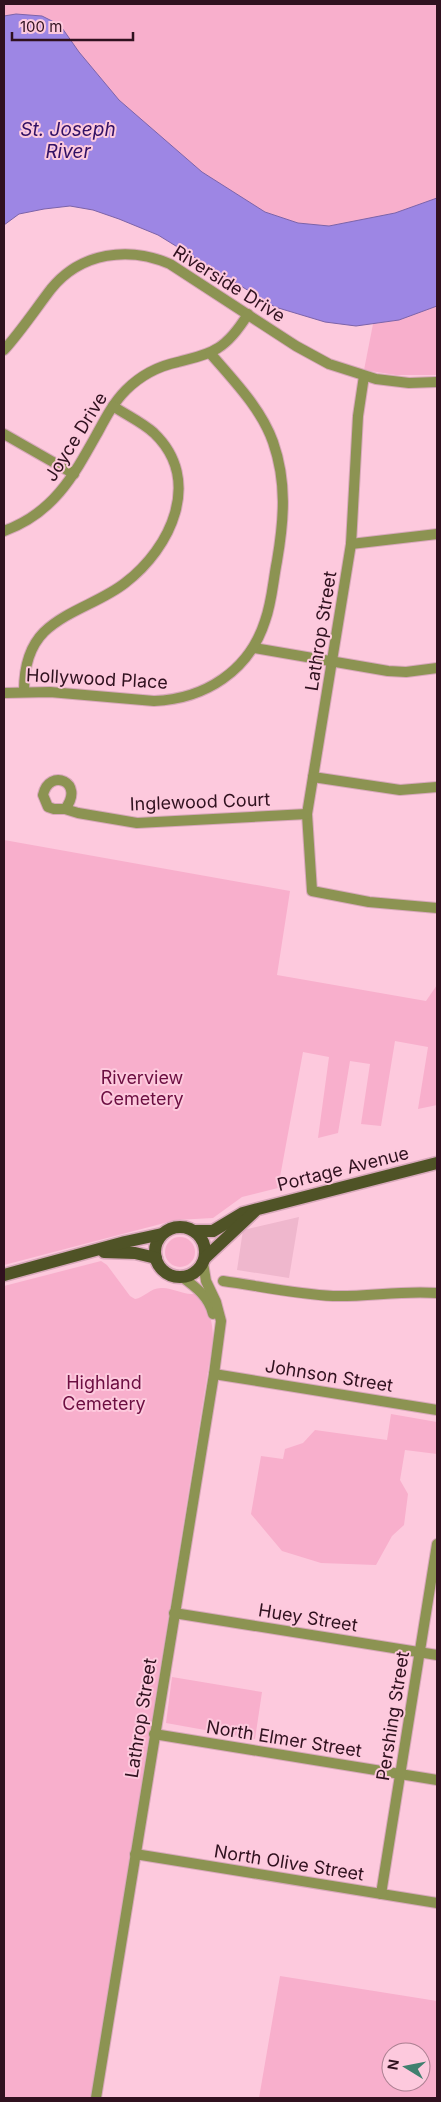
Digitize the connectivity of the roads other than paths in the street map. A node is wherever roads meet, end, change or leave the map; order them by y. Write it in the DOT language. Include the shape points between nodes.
graph roads {
  1 [pos="248,314"];
  2 [pos="4,350"];
  3 [pos="210,353"];
  4 [pos="364,376"];
  5 [pos="437,382"];
  6 [pos="113,406"];
  7 [pos="4,434"];
  8 [pos="74,474"];
  9 [pos="4,531"];
  10 [pos="437,534"];
  11 [pos="351,544"];
  12 [pos="254,648"];
  13 [pos="332,662"];
  14 [pos="437,668"];
  15 [pos="24,691"];
  16 [pos="4,693"];
  17 [pos="313,777"];
  18 [pos="437,787"];
  19 [pos="65,809"];
  20 [pos="307,814"];
  21 [pos="437,908"];
  22 [pos="437,1163"];
  23 [pos="258,1209"];
  24 [pos="195,1232"];
  25 [pos="162,1234"];
  26 [pos="92,1252"];
  27 [pos="156,1258"];
  28 [pos="204,1261"];
  29 [pos="4,1275"];
  30 [pos="182,1277"];
  31 [pos="223,1281"];
  32 [pos="437,1292"];
  33 [pos="218,1342"];
  34 [pos="214,1374"];
  35 [pos="437,1410"];
  36 [pos="437,1544"];
  37 [pos="174,1613"];
  38 [pos="420,1652"];
  39 [pos="437,1656"];
  40 [pos="154,1734"];
  41 [pos="400,1774"];
  42 [pos="437,1780"];
  43 [pos="135,1854"];
  44 [pos="381,1894"];
  45 [pos="437,1904"];
  46 [pos="96,2098"];
  1 -- 2 [label="street, Riverside Drive" via="170,264 144,255 111,254 85,262 62,279"];
  1 -- 3 [label="street, Joyce Drive" via="233,335"];
  1 -- 4 [label="street, Riverside Drive" via="314,357"];
  3 -- 6 [label="street, Joyce Drive" via="152,371 125,391"];
  3 -- 12 [label="street, Hollywood Place" via="262,419 273,440 282,476 284,513 279,548 266,620"];
  4 -- 5 [label="street, Riverside Drive" via="390,382"];
  4 -- 11 [label="street, Lathrop Street" via="358,416"];
  6 -- 8 [label="street, Joyce Drive"];
  6 -- 15 [label="street" via="145,426 169,454 178,486 175,517 156,551 133,577 53,625 40,637 29,656"];
  7 -- 8 [label="street"];
  8 -- 9 [label="street, Joyce Drive" via="42,511"];
  10 -- 11 [label="street"];
  11 -- 13 [label="street, Lathrop Street"];
  12 -- 13 [label="street"];
  12 -- 15 [label="street, Hollywood Place" via="237,668 214,685 186,698 170,701"];
  13 -- 14 [label="street" via="397,672"];
  13 -- 17 [label="street, Lathrop Street"];
  15 -- 16 [label="street, Hollywood Place"];
  17 -- 18 [label="street" via="400,790"];
  17 -- 20 [label="street, Lathrop Street"];
  19 -- 20 [label="street, Inglewood Court" via="145,823"];
  20 -- 21 [label="street, Lathrop Street" via="312,891 369,902"];
  22 -- 23 [label="main road, Portage Avenue"];
  23 -- 24 [label="main road, Portage Avenue" via="243,1213 213,1230"];
  23 -- 28 [label="main road, Portage Avenue"];
  24 -- 25 [label="main road" via="176,1228"];
  24 -- 28 [label="main road" via="202,1241"];
  25 -- 26 [label="main road"];
  25 -- 27 [label="main road"];
  26 -- 27 [label="main road" via="135,1253"];
  26 -- 29 [label="main road"];
  27 -- 30 [label="main road" via="166,1273"];
  28 -- 30 [label="main road" via="195,1273"];
  28 -- 33 [label="street, Lathrop Street" via="206,1281 221,1321"];
  30 -- 33 [label="street, Lathrop Street" via="198,1289 212,1308"];
  31 -- 32 [label="street" via="336,1296"];
  33 -- 34 [label="street, Lathrop Street"];
  34 -- 35 [label="street, Johnson Street"];
  34 -- 37 [label="street, Lathrop Street"];
  36 -- 38 [label="street, Pershing Street"];
  37 -- 38 [label="street, Huey Street"];
  37 -- 40 [label="street, Lathrop Street"];
  38 -- 39 [label="street, Huey Street"];
  38 -- 41 [label="street, Pershing Street"];
  40 -- 41 [label="street, North Elmer Street"];
  40 -- 43 [label="street, Lathrop Street"];
  41 -- 42 [label="street, North Elmer Street"];
  41 -- 44 [label="street, Pershing Street"];
  43 -- 44 [label="street, North Olive Street"];
  43 -- 46 [label="street, Lathrop Street"];
  44 -- 45 [label="street, North Olive Street"];
}
